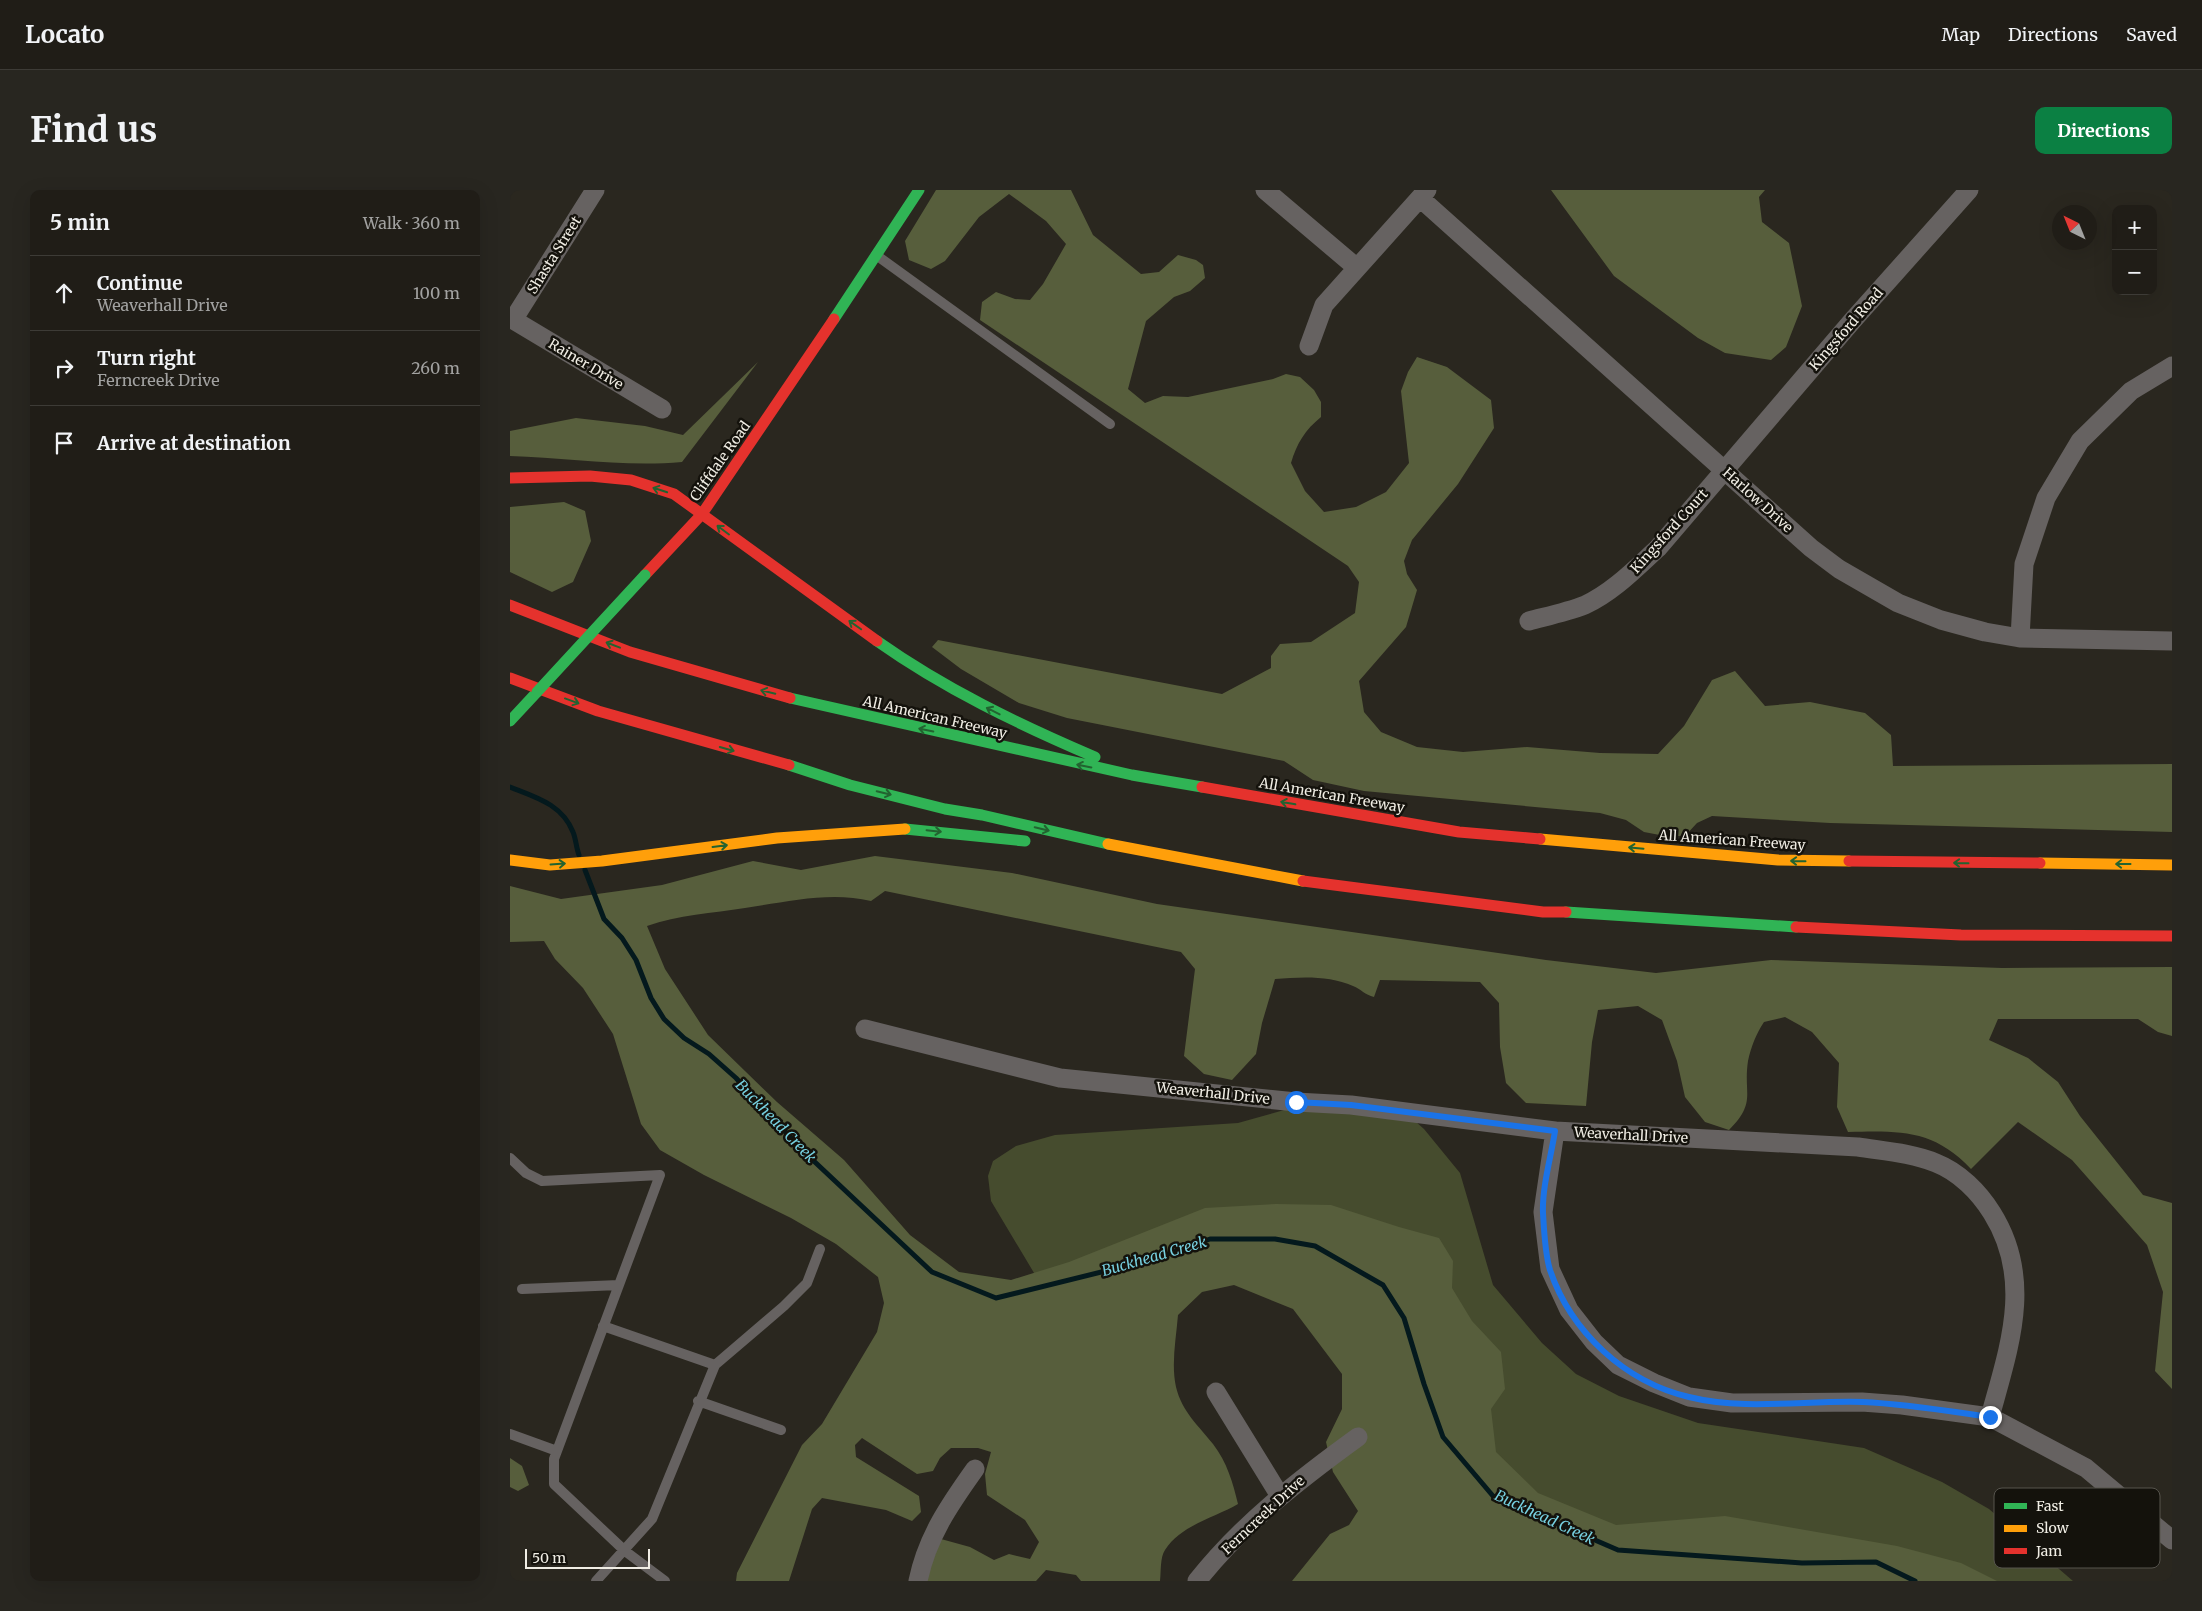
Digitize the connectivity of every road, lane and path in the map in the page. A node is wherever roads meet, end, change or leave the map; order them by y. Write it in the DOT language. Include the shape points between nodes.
graph roads {
  1 [pos="595,190"];
  2 [pos="919,190"];
  3 [pos="1265,190"];
  4 [pos="1969,190"];
  5 [pos="1423,194"];
  6 [pos="876,255"];
  7 [pos="1357,268"];
  8 [pos="512,319"];
  9 [pos="1309,346"];
  10 [pos="2172,366"];
  11 [pos="662,409"];
  12 [pos="1110,424"];
  13 [pos="1724,470"];
  14 [pos="510,478"];
  15 [pos="702,514"];
  16 [pos="510,605"];
  17 [pos="1529,621"];
  18 [pos="2020,638"];
  19 [pos="2172,640"];
  20 [pos="510,678"];
  21 [pos="510,721"];
  22 [pos="1132,775"];
  23 [pos="1033,842"];
  24 [pos="1050,843"];
  25 [pos="1112,845"];
  26 [pos="510,860"];
  27 [pos="2172,865"];
  28 [pos="2172,936"];
  29 [pos="865,1029"];
  30 [pos="1555,1131"];
  31 [pos="510,1158"];
  32 [pos="820,1249"];
  33 [pos="619,1285"];
  34 [pos="522,1288"];
  35 [pos="603,1326"];
  36 [pos="715,1365"];
  37 [pos="1216,1392"];
  38 [pos="698,1401"];
  39 [pos="1990,1417"];
  40 [pos="780,1430"];
  41 [pos="510,1434"];
  42 [pos="1358,1437"];
  43 [pos="557,1451"];
  44 [pos="975,1468"];
  45 [pos="2110,1488"];
  46 [pos="1280,1496"];
  47 [pos="2160,1530"];
  48 [pos="2172,1540"];
  49 [pos="625,1551"];
  50 [pos="596,1581"];
  51 [pos="665,1581"];
  52 [pos="918,1581"];
  53 [pos="1197,1581"];
  1 -- 8 [label="street, Shasta Street"];
  2 -- 6 [label="main road, Cliffdale Road"];
  3 -- 7 [label="street"];
  4 -- 13 [label="street, Kingsford Road"];
  5 -- 7 [label="street"];
  5 -- 13 [label="street, Harlow Drive"];
  6 -- 12 [label="lane"];
  6 -- 15 [label="main road, Cliffdale Road"];
  7 -- 9 [label="street" via="1324,304"];
  8 -- 11 [label="street, Rainer Drive"];
  10 -- 18 [label="street" via="2132,391 2080,441 2046,498 2024,564"];
  13 -- 17 [label="street, Kingsford Court" via="1658,548 1624,579 1586,604"];
  13 -- 18 [label="street, Harlow Drive" via="1812,548 1878,593 1941,620"];
  15 -- 14 [label="main road, one-way" via="674,494 631,480 590,476"];
  15 -- 21 [label="main road, Cliffdale Road, bridge"];
  22 -- 15 [label="main road, one-way" via="1014,722 908,662"];
  22 -- 16 [label="main road, All American Freeway, one-way" via="758,690 630,652"];
  18 -- 19 [label="street, Harlow Drive"];
  20 -- 25 [label="main road, one-way" via="598,711 850,785"];
  27 -- 22 [label="main road, All American Freeway, one-way" via="1778,860 1545,841 1459,832"];
  26 -- 23 [label="main road, one-way" via="550,865 602,861 777,838 906,829"];
  24 -- 25 [label="main road"];
  25 -- 28 [label="main road" via="1290,879 1543,912 1961,935"];
  29 -- 30 [label="street, Weaverhall Drive" via="1060,1078 1351,1105"];
  30 -- 39 [label="street" via="1543,1212 1550,1269 1569,1310 1594,1342 1618,1365 1689,1397 1732,1403 1878,1403"];
  30 -- 39 [label="street, Weaverhall Drive" via="1858,1147 1936,1163 1967,1182 1983,1199 2003,1231 2014,1262 2013,1331"];
  31 -- 33 [label="lane" via="526,1173 542,1181 660,1175"];
  32 -- 36 [label="lane" via="807,1283"];
  33 -- 34 [label="lane"];
  33 -- 35 [label="lane"];
  35 -- 36 [label="lane"];
  35 -- 43 [label="lane"];
  36 -- 38 [label="lane"];
  37 -- 46 [label="street"];
  38 -- 40 [label="lane"];
  38 -- 49 [label="lane" via="652,1519"];
  39 -- 45 [label="street" via="2086,1468"];
  41 -- 43 [label="lane"];
  42 -- 46 [label="street, Ferncreek Drive"];
  43 -- 49 [label="lane" via="554,1484"];
  44 -- 52 [label="street" via="943,1514 928,1544"];
  46 -- 53 [label="street, Ferncreek Drive"];
  47 -- 48 [label="street"];
  49 -- 50 [label="lane"];
  49 -- 51 [label="lane"];
}
